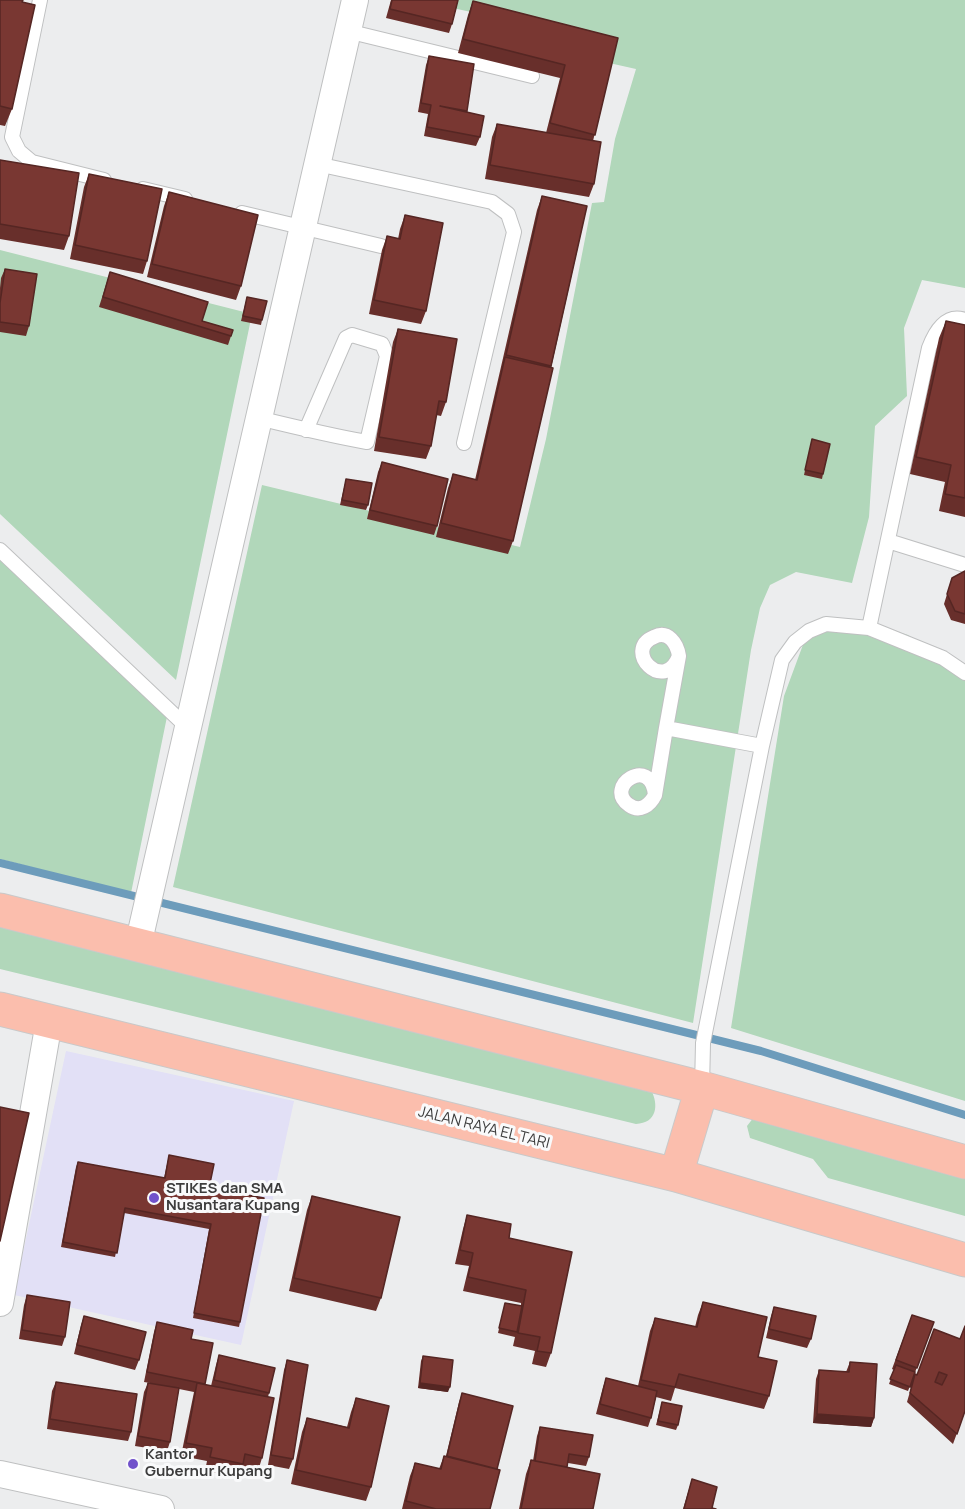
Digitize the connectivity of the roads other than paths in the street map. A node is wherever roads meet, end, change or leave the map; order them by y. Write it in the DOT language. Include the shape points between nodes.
graph roads {
  1 [pos="40,0"];
  2 [pos="355,0"];
  3 [pos="348,32"];
  4 [pos="532,76"];
  5 [pos="317,164"];
  6 [pos="201,203"];
  7 [pos="224,208"];
  8 [pos="303,227"];
  9 [pos="381,246"];
  10 [pos="965,320"];
  11 [pos="258,418"];
  12 [pos="306,430"];
  13 [pos="464,443"];
  14 [pos="888,541"];
  15 [pos="0,550"];
  16 [pos="965,564"];
  17 [pos="869,628"];
  18 [pos="679,656"];
  19 [pos="965,673"];
  20 [pos="188,728"];
  21 [pos="666,728"];
  22 [pos="762,746"];
  23 [pos="655,795"];
  24 [pos="0,910"];
  25 [pos="140,933"];
  26 [pos="0,1009"];
  27 [pos="49,1022"];
  28 [pos="702,1088"];
  29 [pos="965,1162"];
  30 [pos="676,1175"];
  31 [pos="965,1260"];
  32 [pos="0,1303"];
  33 [pos="0,1474"];
  34 [pos="161,1509"];
  1 -- 6 [label="lane" via="12,137 19,151 32,162"];
  2 -- 3 [label="street"];
  3 -- 4 [label="lane"];
  3 -- 5 [label="street"];
  5 -- 8 [label="street"];
  5 -- 13 [label="lane" via="492,202 508,214 514,232"];
  7 -- 8 [label="lane"];
  8 -- 9 [label="lane"];
  8 -- 11 [label="street"];
  10 -- 14 [label="lane" via="945,322 929,348"];
  11 -- 12 [label="lane"];
  11 -- 20 [label="street"];
  12 -- 12 [label="lane" via="346,338 352,335 382,344 387,356 367,442"];
  14 -- 16 [label="lane"];
  14 -- 17 [label="lane"];
  15 -- 20 [label="lane"];
  17 -- 19 [label="lane" via="933,653"];
  17 -- 22 [label="lane" via="826,624 795,642 782,660"];
  18 -- 21 [label="lane"];
  20 -- 25 [label="street"];
  21 -- 22 [label="lane"];
  21 -- 23 [label="lane"];
  22 -- 28 [label="lane" via="703,1043"];
  24 -- 25 [label="main road"];
  25 -- 28 [label="main road"];
  26 -- 27 [label="main road, JALAN RAYA EL TARI"];
  27 -- 30 [label="main road, JALAN RAYA EL TARI"];
  27 -- 32 [label="street"];
  28 -- 29 [label="main road"];
  28 -- 30 [label="main road"];
  30 -- 31 [label="main road, JALAN RAYA EL TARI"];
  33 -- 34 [label="street"];
}
